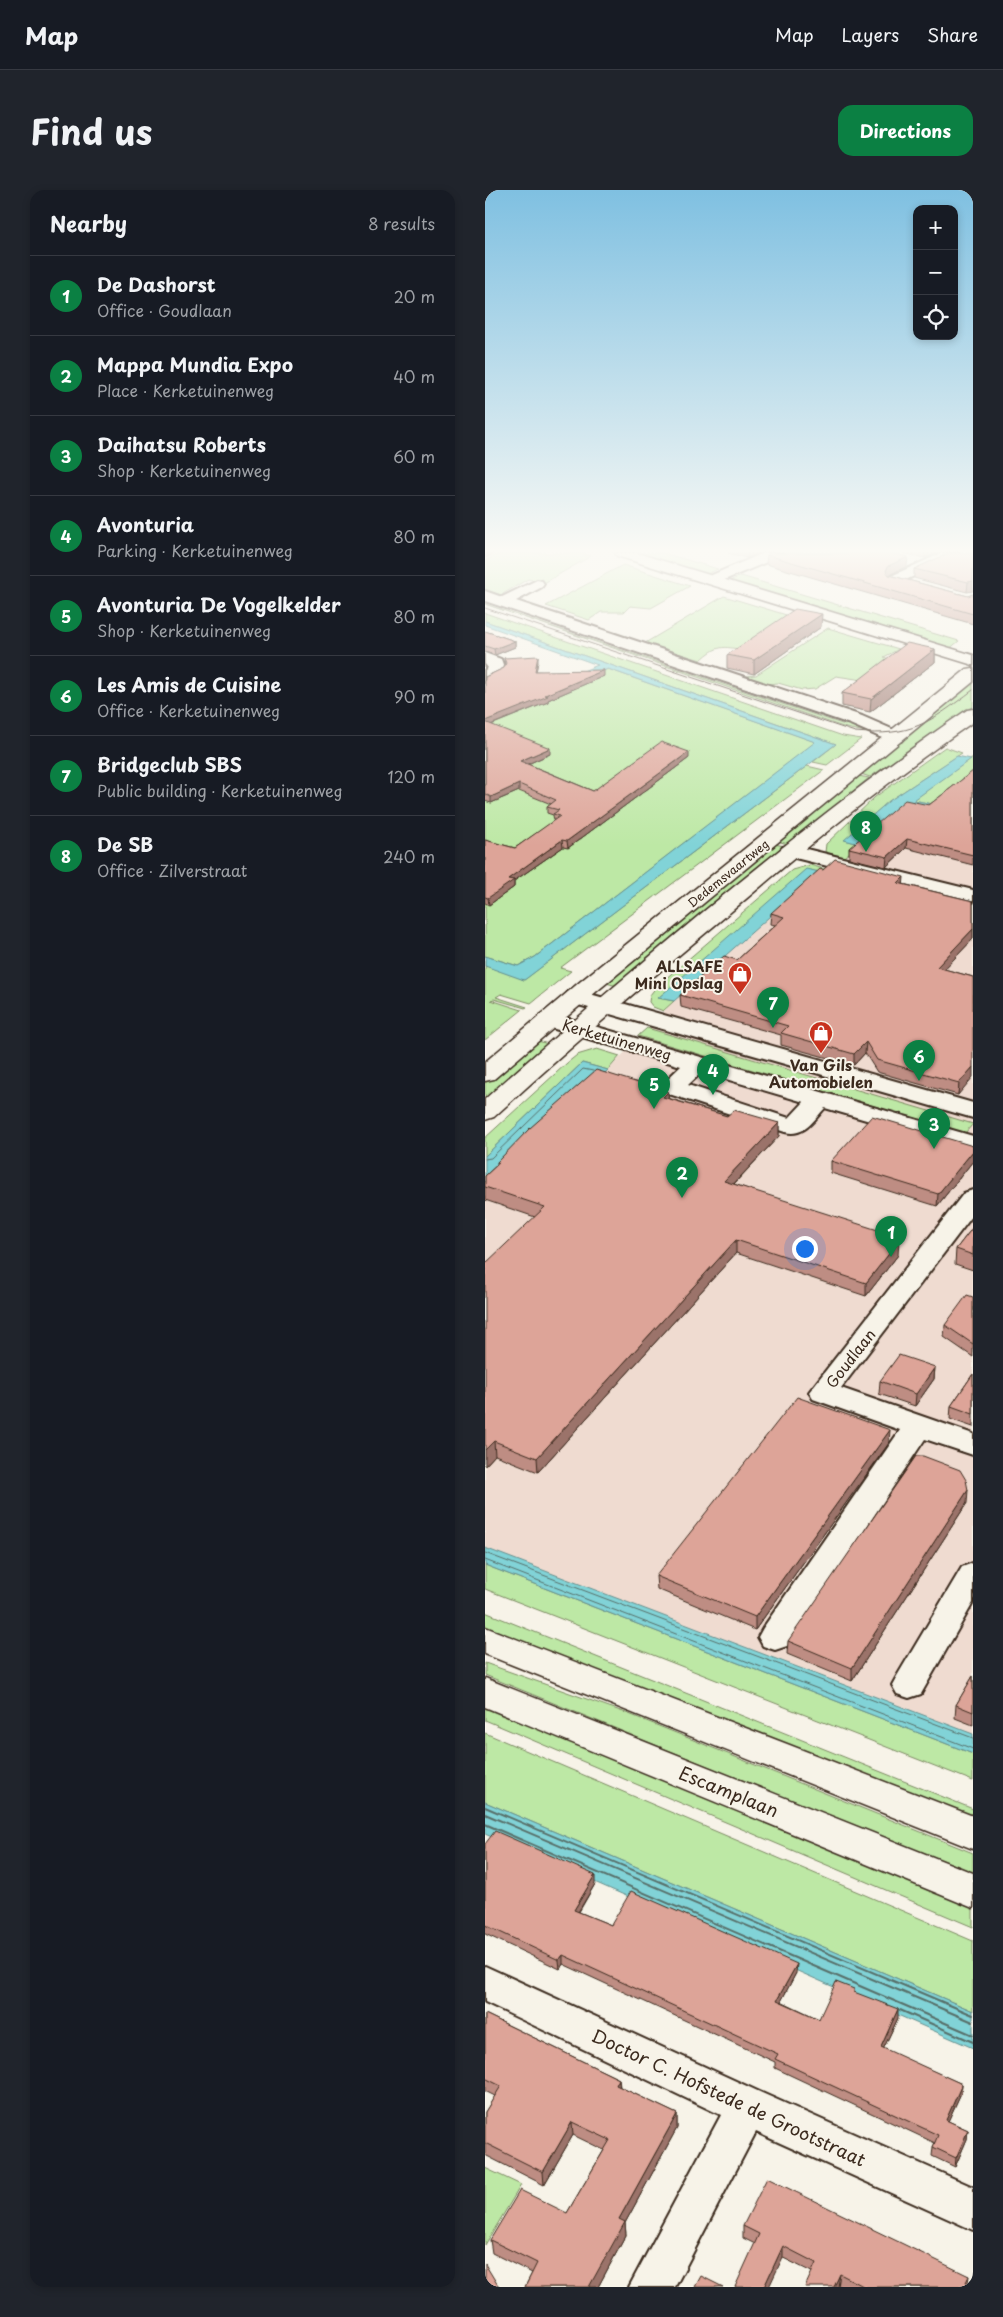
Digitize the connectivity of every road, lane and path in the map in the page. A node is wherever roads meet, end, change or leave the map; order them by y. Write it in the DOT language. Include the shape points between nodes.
graph roads {
  1 [pos="650,651"];
  2 [pos="943,651"];
  3 [pos="485,658"];
  4 [pos="973,660"];
  5 [pos="973,673"];
  6 [pos="485,677"];
  7 [pos="838,698"];
  8 [pos="824,709"];
  9 [pos="973,714"];
  10 [pos="902,731"];
  11 [pos="790,851"];
  12 [pos="973,896"];
  13 [pos="576,998"];
  14 [pos="605,1005"];
  15 [pos="549,1020"];
  16 [pos="578,1027"];
  17 [pos="698,1063"];
  18 [pos="485,1074"];
  19 [pos="820,1099"];
  20 [pos="973,1111"];
  21 [pos="485,1112"];
  22 [pos="973,1144"];
  23 [pos="973,1198"];
  24 [pos="918,1426"];
  25 [pos="973,1445"];
  26 [pos="973,1575"];
  27 [pos="775,1637"];
  28 [pos="485,1640"];
  29 [pos="909,1684"];
  30 [pos="485,1692"];
  31 [pos="973,1833"];
  32 [pos="973,1891"];
  33 [pos="485,1983"];
  34 [pos="747,2107"];
  35 [pos="973,2209"];
  36 [pos="651,2287"];
  1 -- 8 [label="street"];
  2 -- 4 [label="main road"];
  3 -- 6 [label="street" via="495,662 497,670"];
  5 -- 10 [label="main road, Dedemsvaartweg"];
  7 -- 8 [label="street"];
  8 -- 10 [label="street" via="874,726"];
  9 -- 11 [label="main road, Dedemsvaartweg" via="899,765"];
  10 -- 13 [label="main road, Dedemsvaartweg"];
  11 -- 12 [label="street"];
  11 -- 14 [label="main road, Dedemsvaartweg"];
  13 -- 14 [label="street, Kerketuinenweg"];
  13 -- 15 [label="main road, Dedemsvaartweg"];
  14 -- 16 [label="main road, Dedemsvaartweg"];
  14 -- 20 [label="street, Kerketuinenweg"];
  15 -- 16 [label="street, Kerketuinenweg"];
  15 -- 18 [label="main road, Dedemsvaartweg"];
  16 -- 17 [label="street, Kerketuinenweg"];
  16 -- 21 [label="main road, Dedemsvaartweg"];
  17 -- 19 [label="street, Kerketuinenweg"];
  17 -- 19 [label="street" via="671,1087 794,1126"];
  19 -- 22 [label="street, Kerketuinenweg"];
  23 -- 24 [label="street, Goudlaan" via="823,1392"];
  24 -- 25 [label="street, Goudlaan"];
  24 -- 27 [label="street"];
  26 -- 29 [label="street"];
  28 -- 31 [label="main road"];
  30 -- 32 [label="main road, Escamplaan"];
  33 -- 34 [label="street, Doctor C. Hofstede de Grootstraat"];
  34 -- 35 [label="street, Doctor C. Hofstede de Grootstraat"];
  34 -- 36 [label="street"];
}
